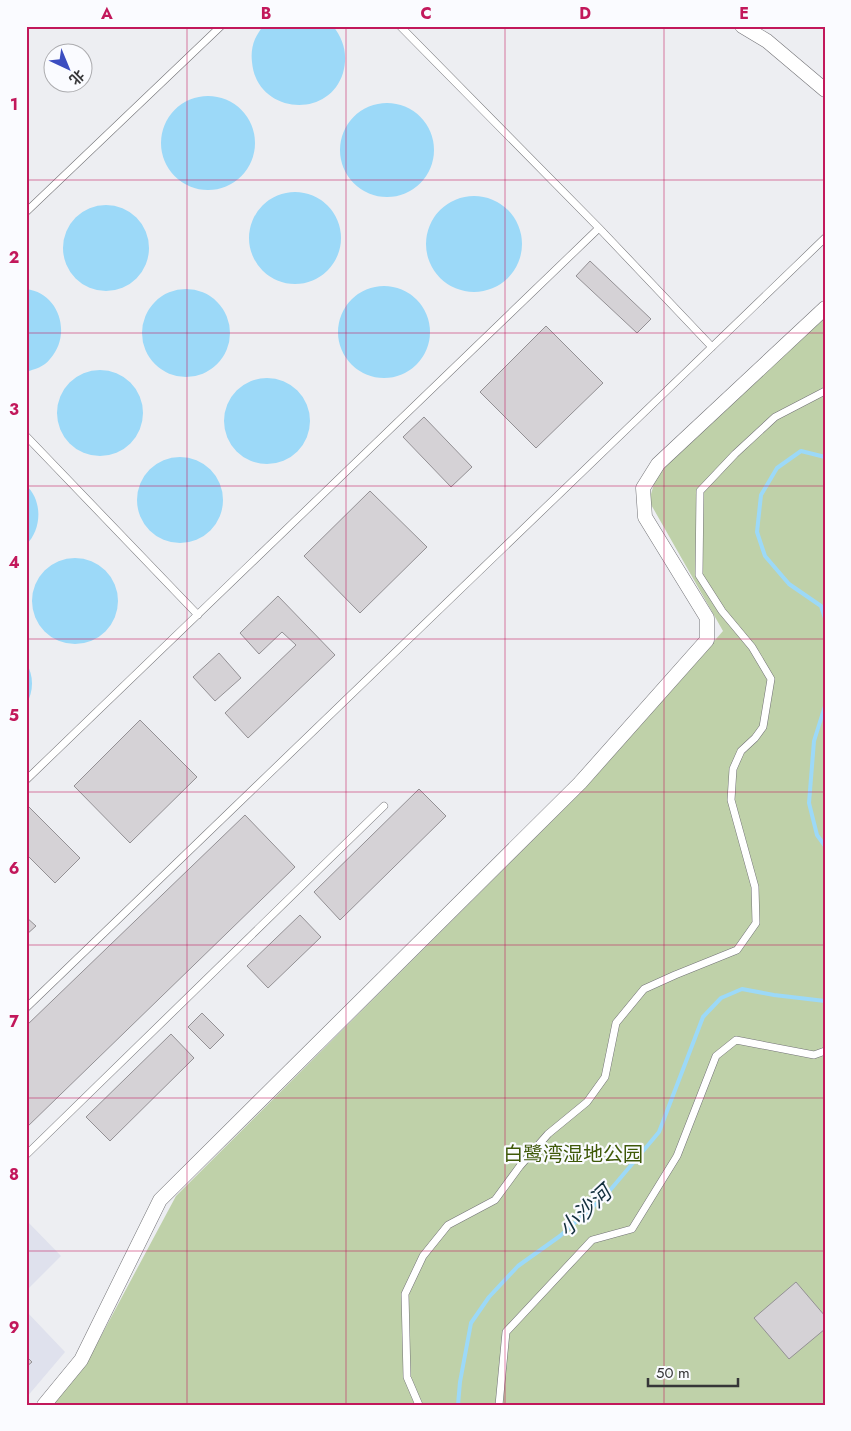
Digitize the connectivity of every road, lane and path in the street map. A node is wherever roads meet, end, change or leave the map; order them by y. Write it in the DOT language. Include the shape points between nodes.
graph roads {
  1 [pos="221,26"];
  2 [pos="400,26"];
  3 [pos="742,26"];
  4 [pos="825,90"];
  5 [pos="26,212"];
  6 [pos="599,228"];
  7 [pos="825,238"];
  8 [pos="825,308"];
  9 [pos="712,347"];
  10 [pos="825,390"];
  11 [pos="26,436"];
  12 [pos="198,615"];
  13 [pos="26,780"];
  14 [pos="384,806"];
  15 [pos="26,1008"];
  16 [pos="825,1051"];
  17 [pos="26,1155"];
  18 [pos="44,1405"];
  19 [pos="419,1405"];
  20 [pos="499,1405"];
  1 -- 5 [label="lane"];
  2 -- 6 [label="lane"];
  3 -- 4 [label="street" via="768,41"];
  6 -- 9 [label="lane"];
  6 -- 12 [label="lane"];
  7 -- 9 [label="lane"];
  8 -- 18 [label="street" via="658,464 643,488 645,517 707,618 707,640 580,783 160,1200 81,1360"];
  9 -- 15 [label="lane"];
  10 -- 19 [label="lane" via="775,417 700,491 699,575 752,647 771,679 763,727 741,752 733,769 731,800 755,887 756,923 737,950 644,989 616,1023 605,1077 587,1102 548,1134 495,1200 448,1225 423,1256 405,1294 407,1377"];
  11 -- 12 [label="lane"];
  12 -- 13 [label="lane"];
  14 -- 17 [label="lane"];
  16 -- 20 [label="lane" via="814,1055 736,1040 716,1056 678,1156 632,1229 592,1240 506,1332"];
}
